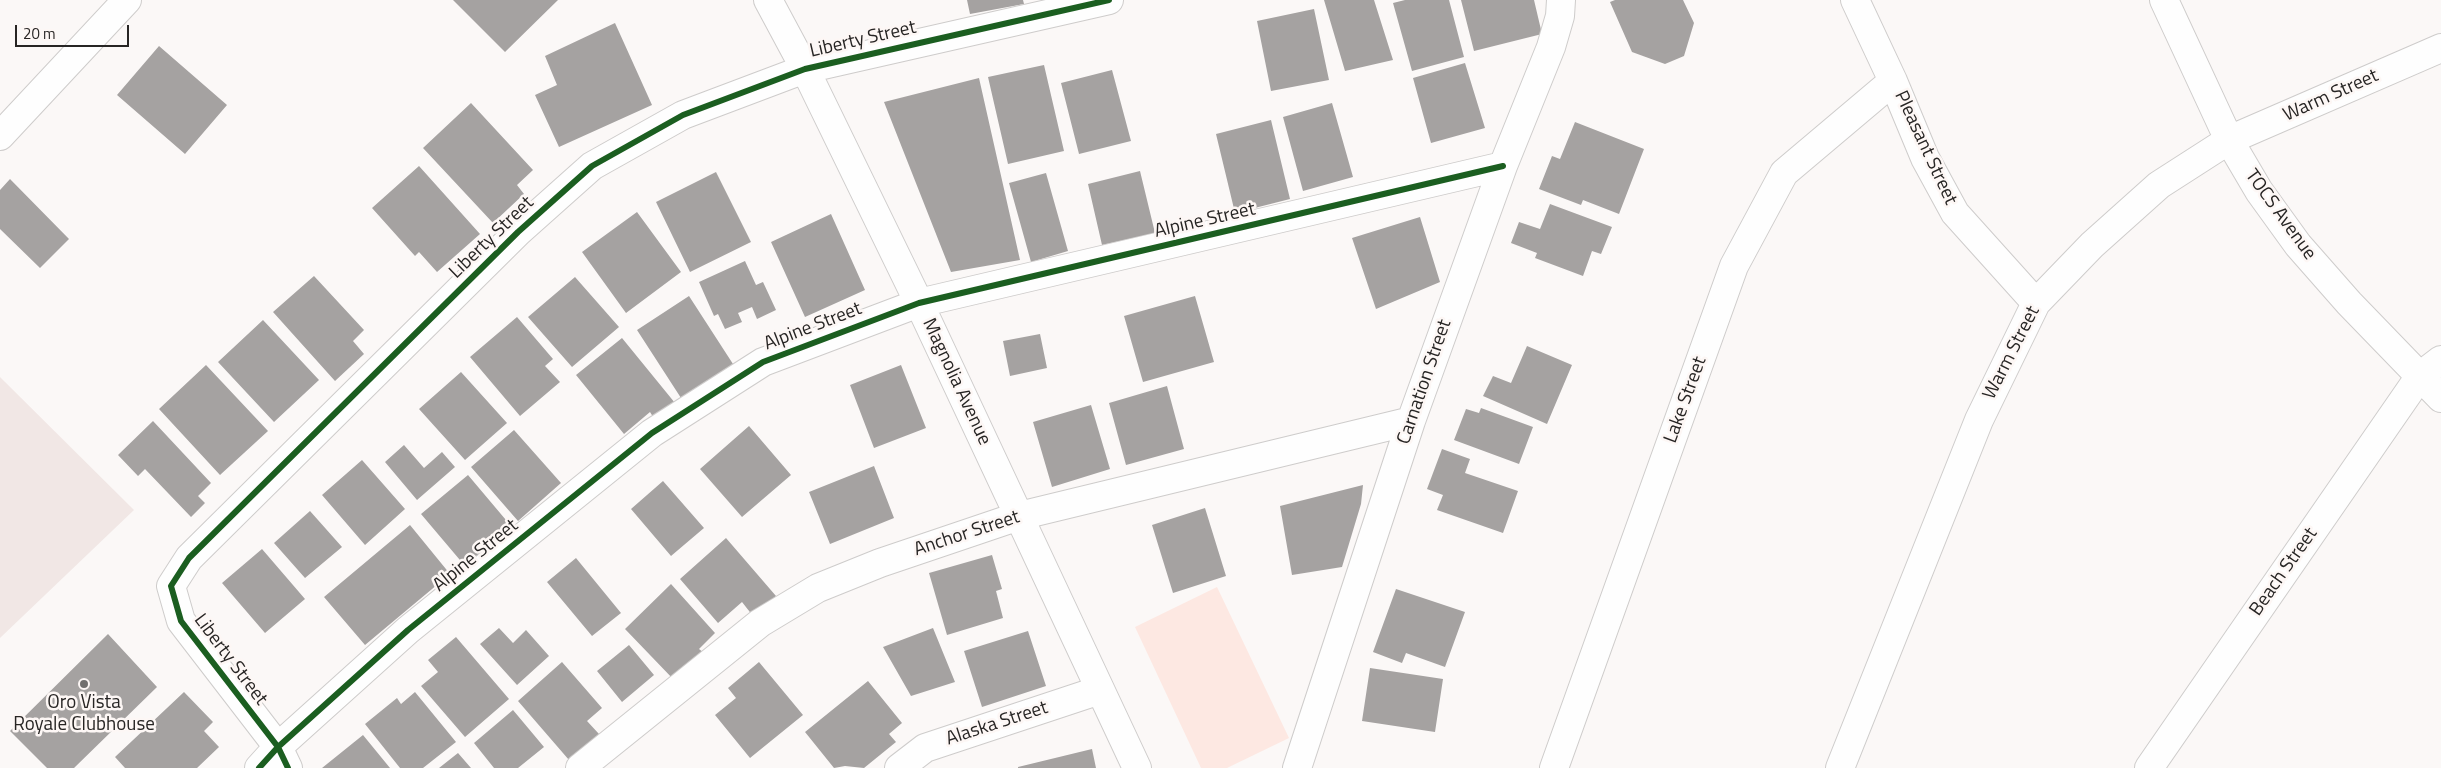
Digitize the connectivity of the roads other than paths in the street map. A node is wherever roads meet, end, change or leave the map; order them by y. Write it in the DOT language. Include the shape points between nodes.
graph roads {
  1 [pos="127,0"];
  2 [pos="768,0"];
  3 [pos="1109,0"];
  4 [pos="1561,0"];
  5 [pos="1855,0"];
  6 [pos="2164,0"];
  7 [pos="2441,48"];
  8 [pos="805,69"];
  9 [pos="1893,81"];
  10 [pos="0,136"];
  11 [pos="2229,140"];
  12 [pos="1503,166"];
  13 [pos="919,303"];
  14 [pos="2036,303"];
  15 [pos="2431,368"];
  16 [pos="2441,398"];
  17 [pos="1411,421"];
  18 [pos="1019,516"];
  19 [pos="1100,690"];
  20 [pos="283,758"];
  21 [pos="259,768"];
  22 [pos="580,768"];
  23 [pos="899,768"];
  24 [pos="1137,768"];
  25 [pos="1297,768"];
  26 [pos="1554,768"];
  27 [pos="1840,768"];
  28 [pos="2149,768"];
  1 -- 10 [label="street"];
  2 -- 8 [label="street, Magnolia Avenue"];
  3 -- 8 [label="street, Liberty Street"];
  4 -- 12 [label="street, Carnation Street" via="1551,47"];
  5 -- 9 [label="street, Pleasant Street"];
  6 -- 11 [label="street, TOCS Avenue"];
  7 -- 11 [label="street, Warm Street"];
  8 -- 13 [label="street, Magnolia Avenue"];
  8 -- 20 [label="street, Liberty Street" via="683,115 592,166 518,232 189,558 171,586 181,621"];
  9 -- 14 [label="street, Pleasant Street" via="1925,158 1955,213"];
  9 -- 26 [label="street, Lake Street" via="1784,173 1734,266"];
  11 -- 14 [label="street, Warm Street" via="2158,185 2092,244"];
  11 -- 15 [label="street, TOCS Avenue" via="2298,245 2349,303"];
  12 -- 13 [label="street, Alpine Street"];
  12 -- 17 [label="street, Carnation Street"];
  13 -- 18 [label="street, Magnolia Avenue"];
  13 -- 20 [label="street, Alpine Street" via="763,362 652,433 408,630"];
  14 -- 27 [label="street, Warm Street" via="1979,420"];
  15 -- 16 [label="street, TOCS Avenue"];
  15 -- 28 [label="street, Beach Street"];
  17 -- 18 [label="street, Anchor Street"];
  17 -- 25 [label="street, Carnation Street"];
  18 -- 19 [label="street, Magnolia Avenue"];
  18 -- 22 [label="street, Anchor Street" via="880,563 818,588 760,623"];
  19 -- 23 [label="street, Alaska Street" via="925,748"];
  19 -- 24 [label="street, Magnolia Avenue"];
  20 -- 21 [label="street, Alpine Street"];
}
